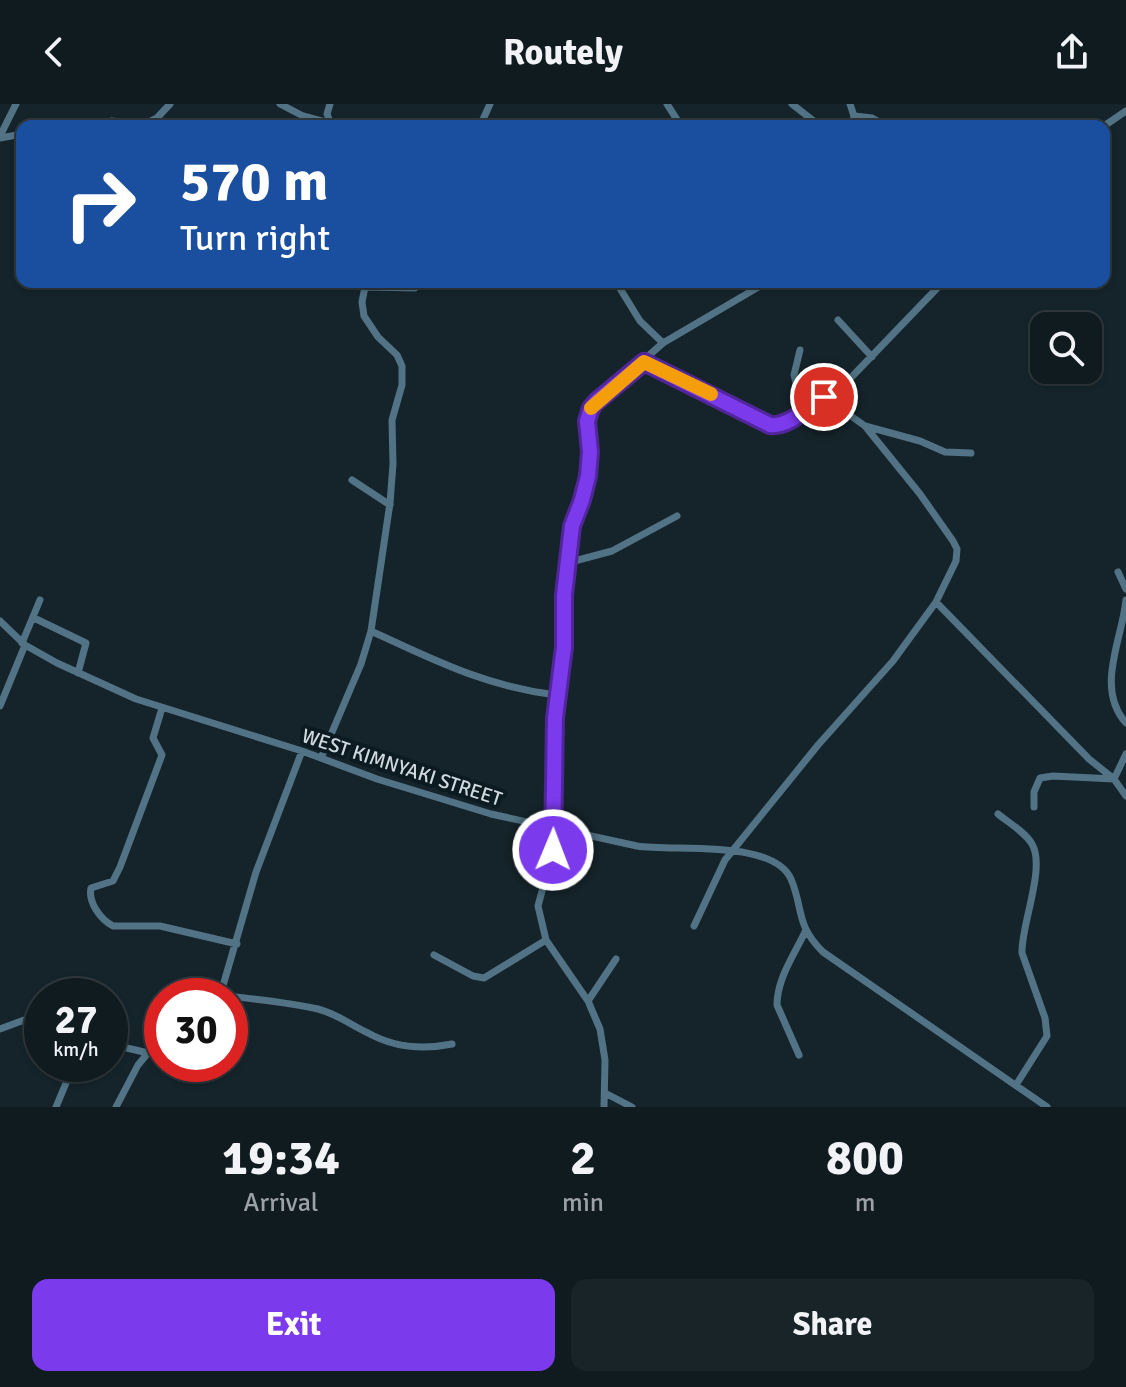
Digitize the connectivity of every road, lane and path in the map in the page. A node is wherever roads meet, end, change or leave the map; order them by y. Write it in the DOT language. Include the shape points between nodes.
graph roads {
  1 [pos="16,104"];
  2 [pos="170,104"];
  3 [pos="280,104"];
  4 [pos="792,104"];
  5 [pos="850,104"];
  6 [pos="854,116"];
  7 [pos="153,120"];
  8 [pos="317,120"];
  9 [pos="812,120"];
  10 [pos="853,120"];
  11 [pos="876,120"];
  12 [pos="0,137"];
  13 [pos="365,288"];
  14 [pos="620,288"];
  15 [pos="757,288"];
  16 [pos="937,288"];
  17 [pos="838,320"];
  18 [pos="663,343"];
  19 [pos="800,350"];
  20 [pos="872,357"];
  21 [pos="644,362"];
  22 [pos="824,397"];
  23 [pos="803,410"];
  24 [pos="865,426"];
  25 [pos="971,453"];
  26 [pos="352,480"];
  27 [pos="390,505"];
  28 [pos="677,516"];
  29 [pos="567,563"];
  30 [pos="1118,572"];
  31 [pos="1126,589"];
  32 [pos="40,600"];
  33 [pos="1126,600"];
  34 [pos="936,602"];
  35 [pos="34,618"];
  36 [pos="0,621"];
  37 [pos="371,631"];
  38 [pos="23,644"];
  39 [pos="78,673"];
  40 [pos="556,695"];
  41 [pos="0,706"];
  42 [pos="162,708"];
  43 [pos="1126,723"];
  44 [pos="302,751"];
  45 [pos="1126,754"];
  46 [pos="321,758"];
  47 [pos="1114,779"];
  48 [pos="1126,796"];
  49 [pos="1034,807"];
  50 [pos="998,814"];
  51 [pos="554,827"];
  52 [pos="733,850"];
  53 [pos="694,926"];
  54 [pos="805,932"];
  55 [pos="546,940"];
  56 [pos="237,944"];
  57 [pos="434,955"];
  58 [pos="616,959"];
  59 [pos="226,978"];
  60 [pos="248,999"];
  61 [pos="588,1001"];
  62 [pos="24,1020"];
  63 [pos="0,1029"];
  64 [pos="452,1044"];
  65 [pos="799,1055"];
  66 [pos="144,1058"];
  67 [pos="66,1082"];
  68 [pos="1016,1085"];
  69 [pos="605,1093"];
  70 [pos="56,1107"];
  71 [pos="116,1107"];
  72 [pos="604,1107"];
  73 [pos="632,1107"];
  74 [pos="1047,1107"];
  1 -- 12 [label="street"];
  2 -- 7 [label="street"];
  3 -- 8 [label="street"];
  4 -- 9 [label="street"];
  5 -- 6 [label="street"];
  6 -- 10 [label="street"];
  6 -- 11 [label="street"];
  13 -- 27 [label="street" via="364,316 402,366 392,420"];
  14 -- 18 [label="street" via="640,321"];
  15 -- 18 [label="street"];
  16 -- 20 [label="street"];
  17 -- 20 [label="street"];
  18 -- 21 [label="street"];
  19 -- 23 [label="street" via="794,375"];
  20 -- 22 [label="street"];
  21 -- 23 [label="street" via="770,425 783,424"];
  21 -- 29 [label="street" via="591,408 588,476"];
  22 -- 23 [label="street"];
  22 -- 24 [label="street"];
  24 -- 25 [label="street" via="945,452"];
  24 -- 34 [label="street" via="957,549"];
  26 -- 27 [label="street"];
  27 -- 37 [label="street"];
  28 -- 29 [label="street" via="614,550"];
  29 -- 40 [label="street"];
  30 -- 31 [label="street"];
  32 -- 35 [label="street"];
  33 -- 43 [label="street" via="1112,689 1114,708"];
  34 -- 47 [label="street"];
  34 -- 52 [label="street" via="893,661"];
  35 -- 38 [label="street"];
  35 -- 39 [label="street" via="85,641"];
  36 -- 38 [label="street, WEST KIMNYAKI STREET"];
  37 -- 40 [label="street" via="466,675"];
  37 -- 46 [label="street"];
  38 -- 39 [label="street, WEST KIMNYAKI STREET"];
  38 -- 41 [label="street"];
  39 -- 42 [label="street, WEST KIMNYAKI STREET"];
  40 -- 51 [label="street"];
  42 -- 44 [label="street, WEST KIMNYAKI STREET"];
  42 -- 56 [label="street" via="153,738 162,755 120,867 113,881 91,888 90,898 113,926 160,926"];
  44 -- 46 [label="street, WEST KIMNYAKI STREET"];
  44 -- 56 [label="street" via="256,872"];
  45 -- 47 [label="street"];
  46 -- 51 [label="street, WEST KIMNYAKI STREET" via="491,814"];
  47 -- 48 [label="street"];
  47 -- 49 [label="street" via="1042,777"];
  50 -- 68 [label="street" via="1024,835 1035,853 1022,953 1047,1028 1045,1043"];
  51 -- 52 [label="street, WEST KIMNYAKI STREET" via="661,849"];
  51 -- 55 [label="street" via="551,862 538,906"];
  52 -- 53 [label="street"];
  52 -- 54 [label="street, WEST KIMNYAKI STREET" via="781,865 792,883"];
  54 -- 65 [label="street" via="777,996"];
  54 -- 68 [label="street" via="832,959"];
  55 -- 57 [label="street" via="484,978"];
  55 -- 61 [label="street"];
  56 -- 59 [label="street"];
  58 -- 61 [label="street"];
  60 -- 64 [label="street" via="317,1009 409,1047"];
  61 -- 69 [label="street" via="600,1029"];
  62 -- 63 [label="street"];
  66 -- 71 [label="street"];
  67 -- 70 [label="street"];
  68 -- 74 [label="street"];
  69 -- 72 [label="street"];
  69 -- 73 [label="street"];
}
